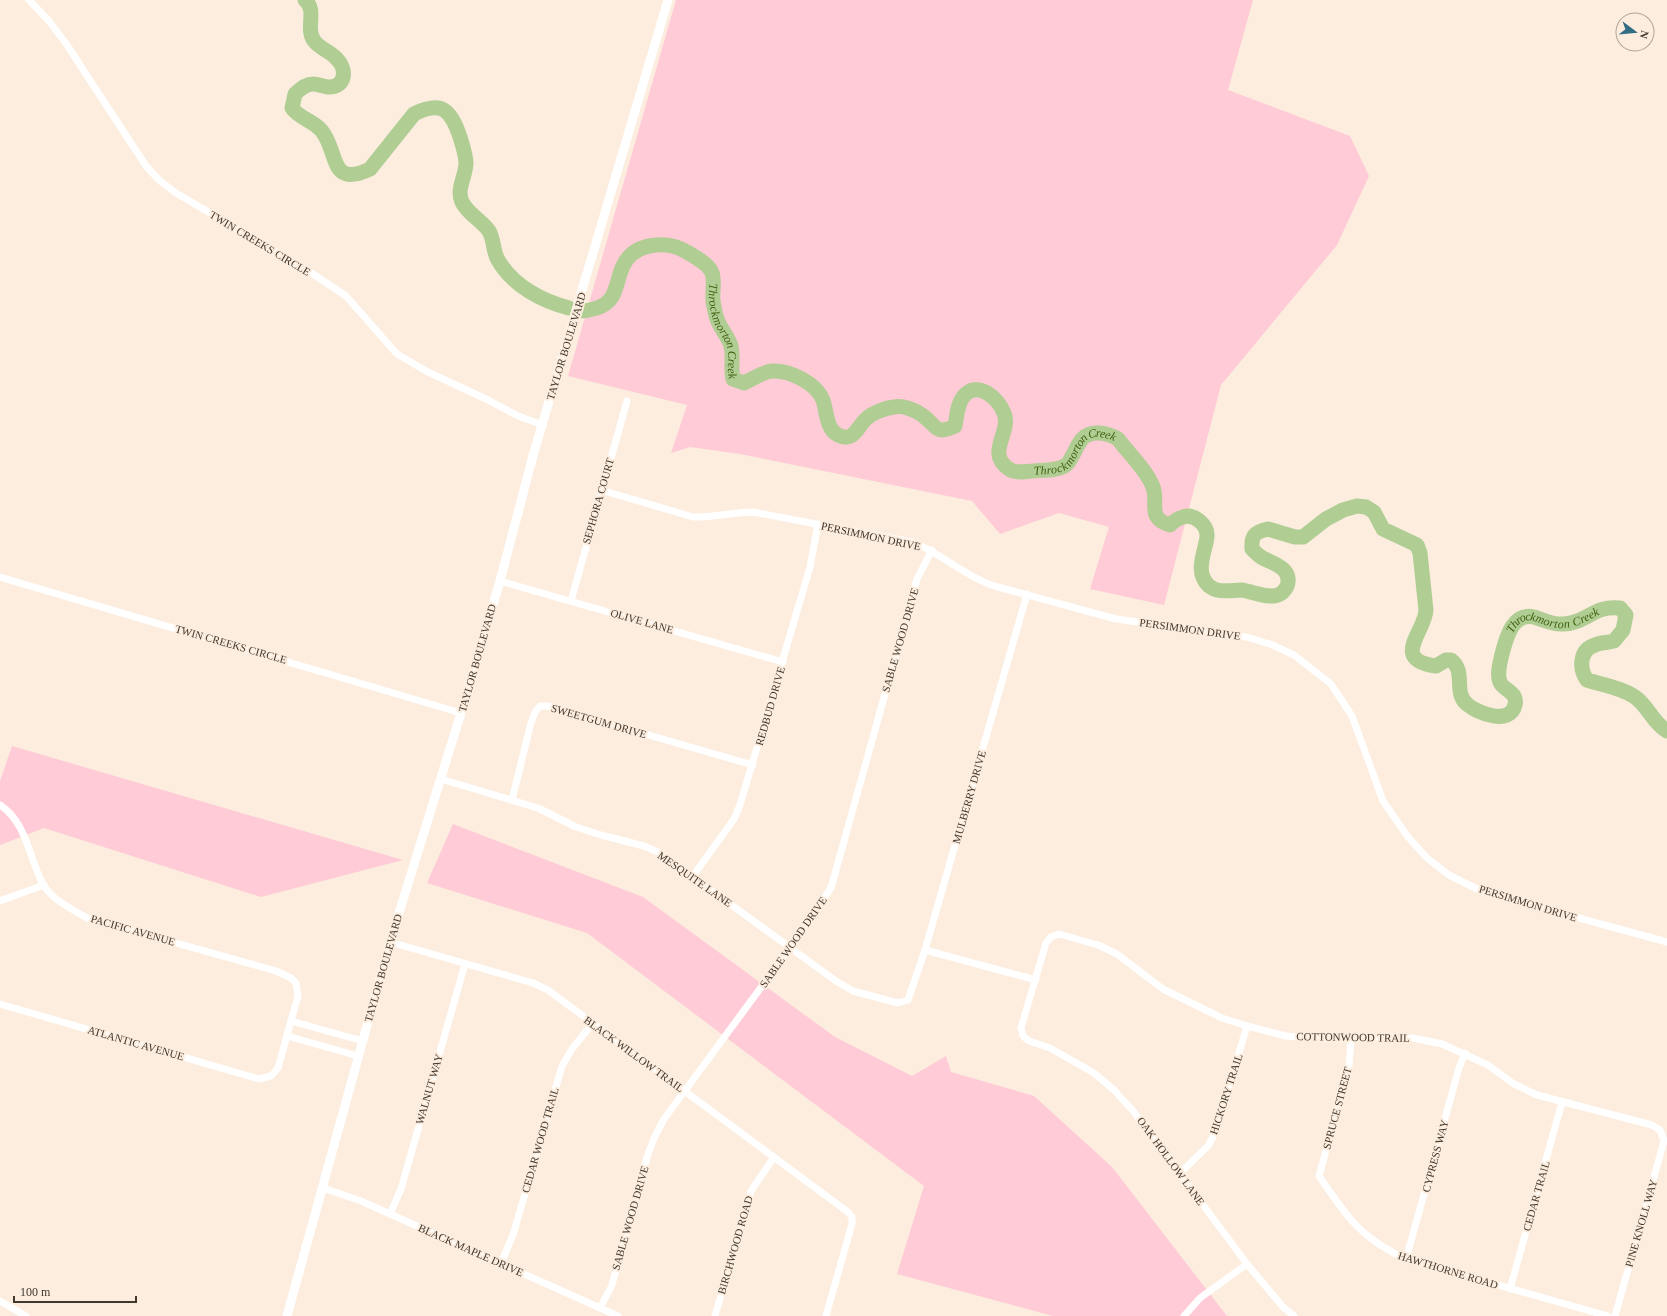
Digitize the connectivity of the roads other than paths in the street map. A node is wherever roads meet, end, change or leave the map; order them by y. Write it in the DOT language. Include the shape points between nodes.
graph roads {
  1 [pos="29,0"];
  2 [pos="668,0"];
  3 [pos="627,401"];
  4 [pos="542,425"];
  5 [pos="601,490"];
  6 [pos="818,524"];
  7 [pos="932,550"];
  8 [pos="0,577"];
  9 [pos="500,581"];
  10 [pos="1027,594"];
  11 [pos="571,601"];
  12 [pos="783,662"];
  13 [pos="461,712"];
  14 [pos="753,765"];
  15 [pos="441,779"];
  16 [pos="512,800"];
  17 [pos="0,805"];
  18 [pos="693,876"];
  19 [pos="44,885"];
  20 [pos="0,902"];
  21 [pos="390,942"];
  22 [pos="1667,942"];
  23 [pos="790,948"];
  24 [pos="925,950"];
  25 [pos="465,964"];
  26 [pos="1036,980"];
  27 [pos="908,1000"];
  28 [pos="0,1004"];
  29 [pos="291,1021"];
  30 [pos="593,1023"];
  31 [pos="1247,1026"];
  32 [pos="287,1036"];
  33 [pos="1352,1039"];
  34 [pos="363,1041"];
  35 [pos="1465,1053"];
  36 [pos="358,1056"];
  37 [pos="684,1091"];
  38 [pos="1562,1102"];
  39 [pos="1660,1130"];
  40 [pos="774,1157"];
  41 [pos="1179,1174"];
  42 [pos="1319,1176"];
  43 [pos="323,1188"];
  44 [pos="390,1214"];
  45 [pos="1406,1259"];
  46 [pos="501,1264"];
  47 [pos="1247,1264"];
  48 [pos="1510,1289"];
  49 [pos="0,1301"];
  50 [pos="600,1308"];
  51 [pos="26,1316"];
  52 [pos="287,1316"];
  53 [pos="618,1316"];
  54 [pos="715,1316"];
  55 [pos="826,1316"];
  56 [pos="1184,1316"];
  57 [pos="1294,1316"];
  58 [pos="1608,1316"];
  59 [pos="1614,1316"];
  1 -- 4 [label="street, TWIN CREEKS CIRCLE" via="49,21 135,150 159,180 176,193 307,270 346,296 397,354 426,371"];
  2 -- 4 [label="street, TAYLOR BOULEVARD"];
  3 -- 5 [label="street, SEPHORA COURT"];
  4 -- 9 [label="street, TAYLOR BOULEVARD"];
  5 -- 6 [label="street, PERSIMMON DRIVE" via="693,517 753,512"];
  5 -- 11 [label="street, SEPHORA COURT"];
  6 -- 7 [label="street, PERSIMMON DRIVE" via="912,542"];
  6 -- 12 [label="street, REDBUD DRIVE" via="810,567"];
  7 -- 10 [label="street, PERSIMMON DRIVE" via="980,582"];
  7 -- 23 [label="street, SABLE WOOD DRIVE" via="917,579 831,888"];
  8 -- 13 [label="street, TWIN CREEKS CIRCLE"];
  9 -- 11 [label="street, OLIVE LANE"];
  9 -- 13 [label="street, TAYLOR BOULEVARD"];
  10 -- 22 [label="street, PERSIMMON DRIVE" via="1116,619 1246,637 1294,655 1331,684 1340,697 1352,716 1383,800 1408,838 1427,858 1448,874 1483,892"];
  10 -- 24 [label="street, MULBERRY DRIVE"];
  11 -- 12 [label="street, OLIVE LANE"];
  12 -- 14 [label="street, REDBUD DRIVE"];
  13 -- 15 [label="street, TAYLOR BOULEVARD"];
  14 -- 16 [label="street, SWEETGUM DRIVE" via="548,706 540,706 531,723"];
  14 -- 18 [label="street, REDBUD DRIVE" via="734,819"];
  15 -- 16 [label="street, MESQUITE LANE"];
  15 -- 21 [label="street, TAYLOR BOULEVARD"];
  16 -- 18 [label="street, MESQUITE LANE" via="538,808 576,827 650,848"];
  17 -- 19 [label="street, PACIFIC AVENUE" via="18,822"];
  18 -- 23 [label="street, MESQUITE LANE"];
  19 -- 20 [label="street"];
  19 -- 29 [label="street, PACIFIC AVENUE" via="59,901 87,918 276,971 292,978 296,983 298,996"];
  21 -- 25 [label="street, BLACK WILLOW TRAIL"];
  21 -- 34 [label="street, TAYLOR BOULEVARD"];
  23 -- 27 [label="street, MESQUITE LANE" via="853,991 898,1003"];
  23 -- 37 [label="street, SABLE WOOD DRIVE"];
  24 -- 26 [label="street"];
  24 -- 27 [label="street, MULBERRY DRIVE"];
  25 -- 30 [label="street, BLACK WILLOW TRAIL" via="548,990"];
  25 -- 44 [label="street, WALNUT WAY" via="401,1189"];
  26 -- 31 [label="street, COTTONWOOD TRAIL" via="1046,943 1051,936 1059,934 1098,945 1117,954 1162,989 1222,1018"];
  26 -- 41 [label="street, OAK HOLLOW LANE" via="1021,1028 1023,1036 1094,1072 1134,1112"];
  28 -- 32 [label="street, ATLANTIC AVENUE" via="259,1079 271,1076 278,1068"];
  29 -- 32 [label="street"];
  29 -- 34 [label="street"];
  30 -- 37 [label="street, BLACK WILLOW TRAIL"];
  30 -- 46 [label="street, CEDAR WOOD TRAIL" via="562,1066 513,1236"];
  31 -- 33 [label="street, COTTONWOOD TRAIL" via="1286,1036"];
  31 -- 41 [label="street, HICKORY TRAIL" via="1215,1133 1208,1146"];
  32 -- 36 [label="street"];
  33 -- 35 [label="street, COTTONWOOD TRAIL" via="1413,1038 1442,1044"];
  33 -- 42 [label="street, SPRUCE STREET" via="1349,1067"];
  34 -- 36 [label="street, TAYLOR BOULEVARD"];
  35 -- 38 [label="street, COTTONWOOD TRAIL" via="1488,1065 1514,1084 1537,1095"];
  35 -- 45 [label="street, CYPRESS WAY"];
  36 -- 43 [label="street, TAYLOR BOULEVARD"];
  37 -- 40 [label="street, BLACK WILLOW TRAIL"];
  37 -- 50 [label="street, SABLE WOOD DRIVE" via="655,1136 612,1285"];
  38 -- 39 [label="street, COTTONWOOD TRAIL" via="1652,1125"];
  38 -- 48 [label="street, CEDAR TRAIL"];
  39 -- 59 [label="street, PINE KNOLL WAY" via="1664,1141"];
  40 -- 54 [label="street, BIRCHWOOD ROAD" via="751,1191 743,1212"];
  40 -- 55 [label="street, BLACK WILLOW TRAIL" via="852,1217"];
  41 -- 47 [label="street, OAK HOLLOW LANE"];
  42 -- 45 [label="street, HAWTHORNE ROAD" via="1351,1222 1386,1250"];
  43 -- 44 [label="street, BLACK MAPLE DRIVE" via="362,1200"];
  43 -- 52 [label="street, TAYLOR BOULEVARD"];
  44 -- 46 [label="street, BLACK MAPLE DRIVE"];
  45 -- 48 [label="street, HAWTHORNE ROAD"];
  46 -- 50 [label="street, BLACK MAPLE DRIVE"];
  47 -- 56 [label="street" via="1200,1298"];
  47 -- 57 [label="street, OAK HOLLOW LANE" via="1283,1307"];
  48 -- 58 [label="street, HAWTHORNE ROAD"];
  49 -- 51 [label="street"];
  50 -- 53 [label="street, BLACK MAPLE DRIVE"];
}
